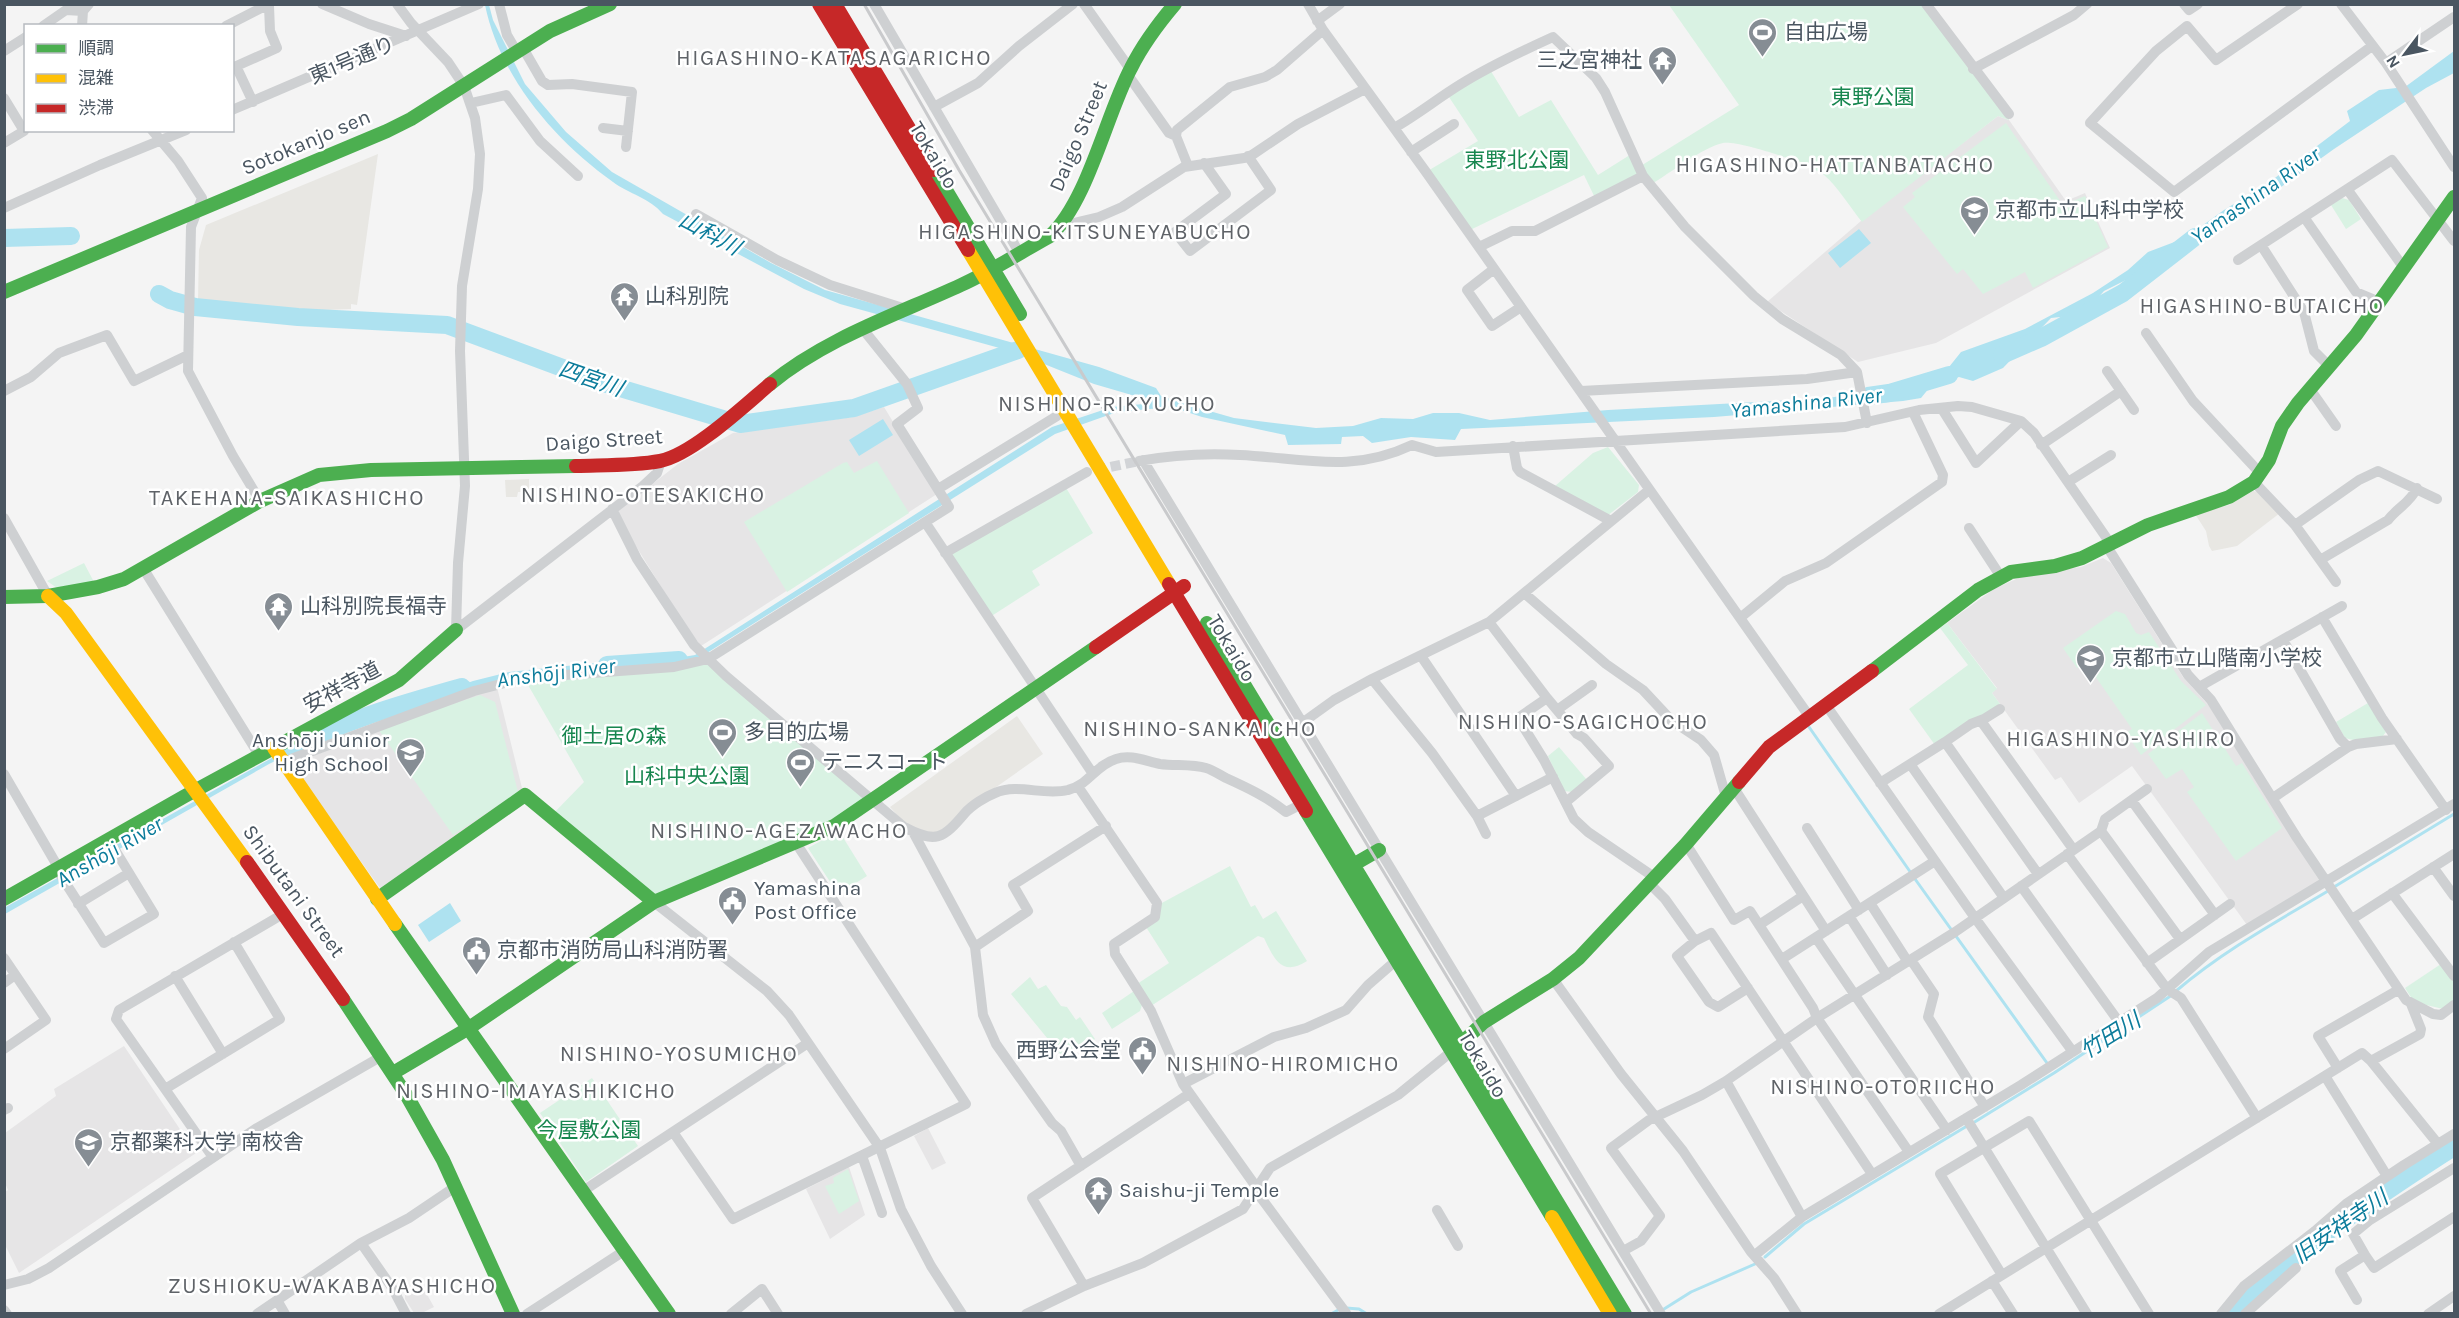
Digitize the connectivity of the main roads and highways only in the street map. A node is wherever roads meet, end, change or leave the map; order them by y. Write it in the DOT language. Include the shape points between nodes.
graph roads {
  1 [pos="610,4"];
  2 [pos="819,4"];
  3 [pos="835,4"];
  4 [pos="1175,4"];
  5 [pos="2454,197"];
  6 [pos="987,271"];
  7 [pos="4,292"];
  8 [pos="1179,590"];
  9 [pos="48,596"];
  10 [pos="4,597"];
  11 [pos="456,630"];
  12 [pos="274,748"];
  13 [pos="200,796"];
  14 [pos="1379,850"];
  15 [pos="1348,868"];
  16 [pos="4,899"];
  17 [pos="377,899"];
  18 [pos="654,902"];
  19 [pos="469,1028"];
  20 [pos="1456,1048"];
  21 [pos="393,1073"];
  22 [pos="513,1314"];
  23 [pos="669,1314"];
  24 [pos="1610,1314"];
  25 [pos="1625,1314"];
  1 -- 7 [label="main road, Sotokanjo sen" via="573,19 387,131"];
  2 -- 6 [label="main road, Tokaido"];
  3 -- 6 [label="main road, Tokaido"];
  4 -- 6 [label="main road, Daigo Street" via="1152,31 1129,72 1085,180 1061,226 1037,245"];
  5 -- 20 [label="main road" via="2356,335 2282,426 2269,460 2257,478 2229,497 2148,525 2082,558 2011,572 1978,590 1769,747 1588,950 1552,979 1484,1022"];
  6 -- 8 [label="main road, Tokaido"];
  6 -- 9 [label="main road, Daigo Street" via="869,325 796,365 714,430 661,461 371,470 319,476 260,501 124,579"];
  8 -- 15 [label="main road, Tokaido"];
  8 -- 15 [label="main road, Tokaido" via="1302,804"];
  8 -- 18 [label="main road" via="834,826"];
  9 -- 10 [label="main road, Daigo Street"];
  9 -- 13 [label="main road, Shibutani Street" via="66,613"];
  11 -- 12 [label="main road, 安祥寺道" via="399,680"];
  12 -- 13 [label="main road, 安祥寺道"];
  12 -- 17 [label="main road"];
  13 -- 16 [label="main road, 安祥寺道" via="109,840"];
  13 -- 21 [label="main road, Shibutani Street"];
  14 -- 15 [label="main road"];
  15 -- 20 [label="main road, Tokaido"];
  17 -- 18 [label="main road" via="525,795"];
  17 -- 19 [label="main road"];
  18 -- 19 [label="main road"];
  19 -- 21 [label="main road"];
  19 -- 23 [label="main road"];
  20 -- 24 [label="main road, Tokaido"];
  20 -- 25 [label="main road, Tokaido"];
  21 -- 22 [label="main road, Shibutani Street" via="444,1161"];
}
